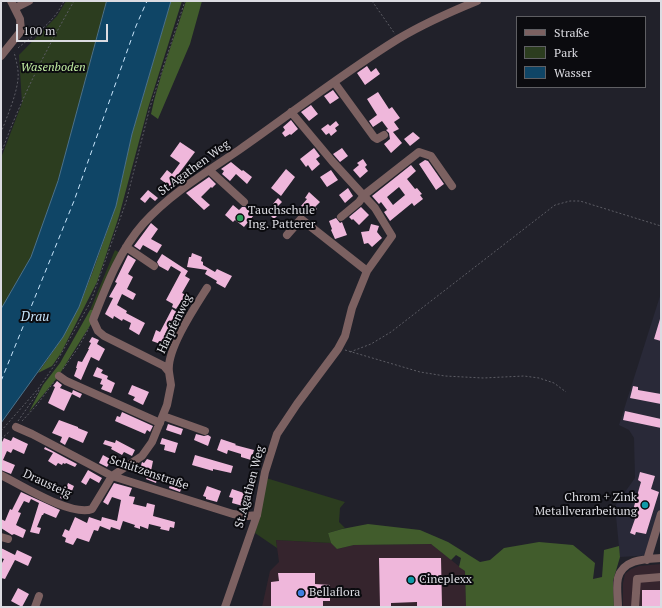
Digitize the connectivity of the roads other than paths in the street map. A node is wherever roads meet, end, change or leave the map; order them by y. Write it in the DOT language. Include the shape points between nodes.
graph roads {
  1 [pos="29,1"];
  2 [pos="477,1"];
  3 [pos="13,4"];
  4 [pos="2,53"];
  5 [pos="334,82"];
  6 [pos="291,112"];
  7 [pos="384,135"];
  8 [pos="209,170"];
  9 [pos="452,186"];
  10 [pos="364,195"];
  11 [pos="244,202"];
  12 [pos="341,217"];
  13 [pos="287,235"];
  14 [pos="126,247"];
  15 [pos="154,266"];
  16 [pos="367,271"];
  17 [pos="207,288"];
  18 [pos="169,372"];
  19 [pos="58,376"];
  20 [pos="161,420"];
  21 [pos="15,427"];
  22 [pos="205,432"];
  23 [pos="1,475"];
  24 [pos="112,476"];
  25 [pos="661,514"];
  26 [pos="257,515"];
  27 [pos="661,558"];
  28 [pos="646,560"];
  29 [pos="661,578"];
  30 [pos="39,596"];
  31 [pos="35,607"];
  32 [pos="225,607"];
  33 [pos="618,607"];
  34 [pos="635,607"];
  1 -- 3 [label="street"];
  2 -- 5 [label="street, St.Agathen Weg" via="447,13 399,39"];
  3 -- 4 [label="street" via="20,19 21,31"];
  5 -- 6 [label="street, St.Agathen Weg"];
  5 -- 7 [label="street" via="374,137 377,139"];
  6 -- 8 [label="street, St.Agathen Weg"];
  6 -- 10 [label="street"];
  8 -- 11 [label="street"];
  8 -- 14 [label="street, St.Agathen Weg" via="170,198 143,224"];
  9 -- 10 [label="street" via="431,156 419,152"];
  10 -- 12 [label="street"];
  10 -- 16 [label="street, St.Agathen Weg" via="392,236"];
  13 -- 16 [label="street" via="300,219"];
  14 -- 15 [label="street"];
  14 -- 18 [label="street, St.Agathen Weg" via="93,320 98,331 104,336 156,361"];
  16 -- 26 [label="street, St.Agathen Weg" via="352,308 345,336 338,349 278,434 265,472"];
  17 -- 18 [label="street, Harpfenweg" via="179,337 168,365"];
  18 -- 20 [label="street" via="171,385"];
  19 -- 20 [label="street"];
  20 -- 22 [label="street"];
  20 -- 24 [label="street" via="152,442 142,456"];
  21 -- 24 [label="street, Schützenstraße"];
  23 -- 24 [label="street, Drausteig" via="62,506 78,510 92,509"];
  24 -- 26 [label="street, Schützenstraße" via="233,514"];
  25 -- 28 [label="street"];
  26 -- 32 [label="street, St.Agathen Weg"];
  27 -- 28 [label="street"];
  28 -- 33 [label="street" via="625,566 618,578"];
  29 -- 34 [label="street" via="637,579"];
  30 -- 31 [label="street"];
}
